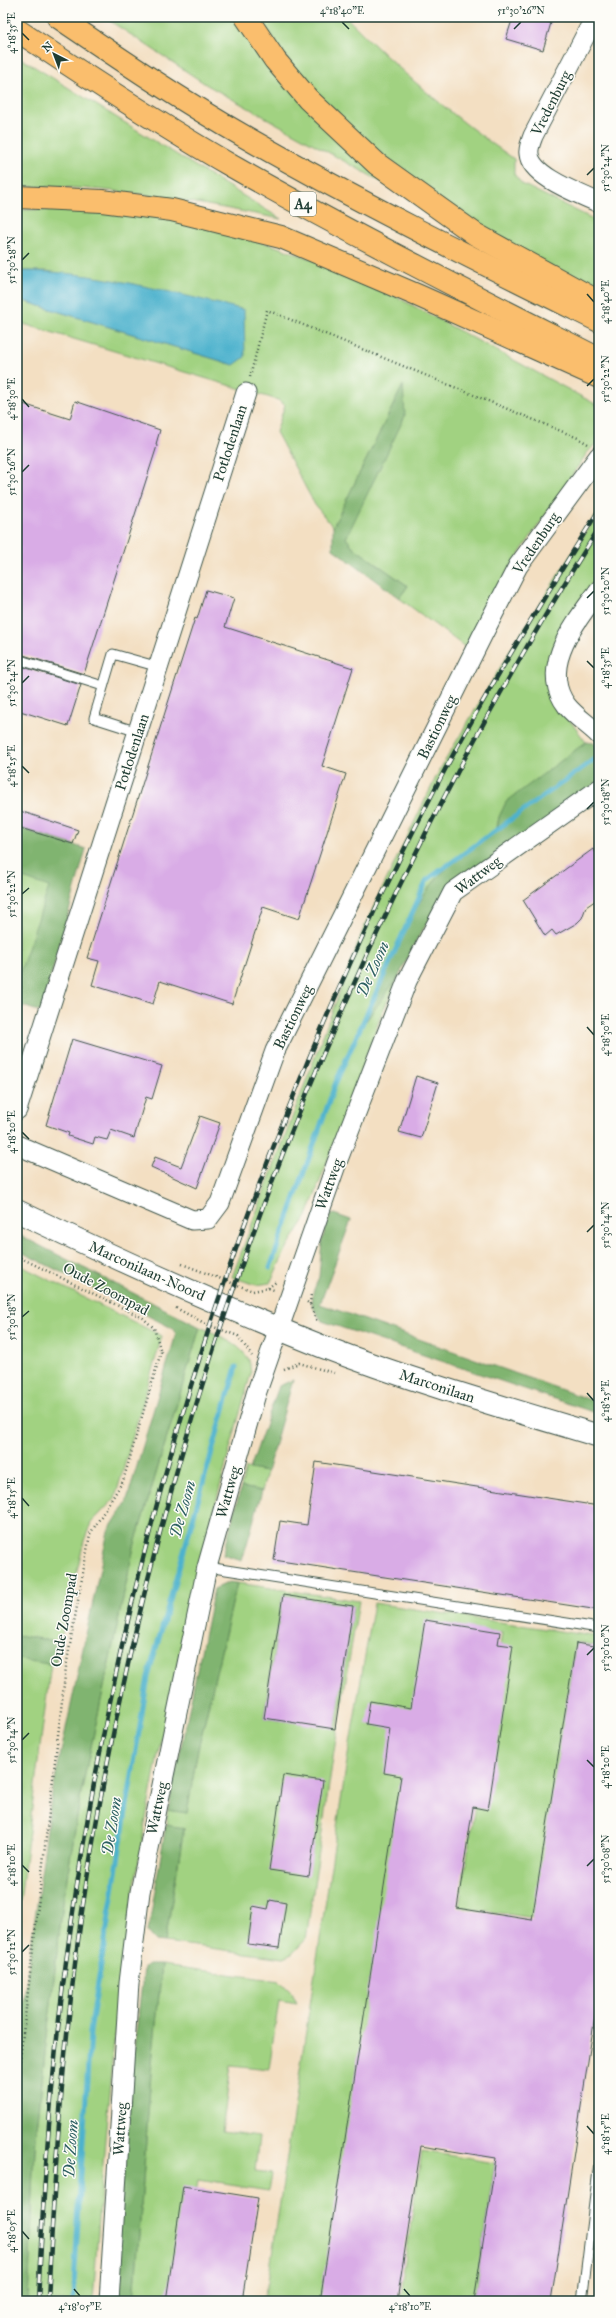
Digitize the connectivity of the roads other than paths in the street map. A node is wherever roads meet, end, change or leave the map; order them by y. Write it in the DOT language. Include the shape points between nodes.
graph roads {
  1 [pos="58,17"];
  2 [pos="246,17"];
  3 [pos="596,17"];
  4 [pos="17,30"];
  5 [pos="17,197"];
  6 [pos="599,203"];
  7 [pos="599,302"];
  8 [pos="599,321"];
  9 [pos="599,359"];
  10 [pos="599,377"];
  11 [pos="246,393"];
  12 [pos="596,452"];
  13 [pos="599,590"];
  14 [pos="482,636"];
  15 [pos="17,659"];
  16 [pos="159,667"];
  17 [pos="103,686"];
  18 [pos="138,732"];
  19 [pos="598,735"];
  20 [pos="599,789"];
  21 [pos="17,1110"];
  22 [pos="17,1145"];
  23 [pos="17,1211"];
  24 [pos="279,1328"];
  25 [pos="599,1436"];
  26 [pos="207,1567"];
  27 [pos="599,1628"];
  28 [pos="599,2162"];
  29 [pos="109,2301"];
  30 [pos="582,2301"];
  1 -- 8 [label="highway, A4" via="246,138 423,234"];
  2 -- 7 [label="highway" via="275,60 308,98 377,164 475,234"];
  3 -- 6 [label="street, Vredenburg" via="533,136 529,155 531,163 545,176"];
  4 -- 9 [label="highway, A4" via="108,91 230,165 408,261"];
  5 -- 10 [label="highway" via="102,202 172,210 281,237"];
  11 -- 16 [label="street, Potlodenlaan"];
  12 -- 14 [label="street, Vredenburg" via="518,566"];
  13 -- 19 [label="street" via="562,645 557,664 558,686 567,705"];
  14 -- 22 [label="street, Bastionweg" via="276,1051 220,1202 208,1219 192,1220"];
  15 -- 17 [label="lane"];
  16 -- 17 [label="lane" via="113,654"];
  16 -- 18 [label="street, Potlodenlaan"];
  17 -- 18 [label="lane" via="94,718"];
  18 -- 21 [label="street, Potlodenlaan"];
  20 -- 24 [label="street, Wattweg" via="453,892 407,981 337,1162"];
  23 -- 24 [label="street, Marconilaan-Noord" via="122,1261"];
  24 -- 25 [label="street, Marconilaan" via="395,1373"];
  24 -- 26 [label="street, Wattweg" via="256,1394"];
  26 -- 27 [label="lane"];
  26 -- 29 [label="street, Wattweg" via="139,1900 129,1982"];
  28 -- 30 [label="lane"];
}
